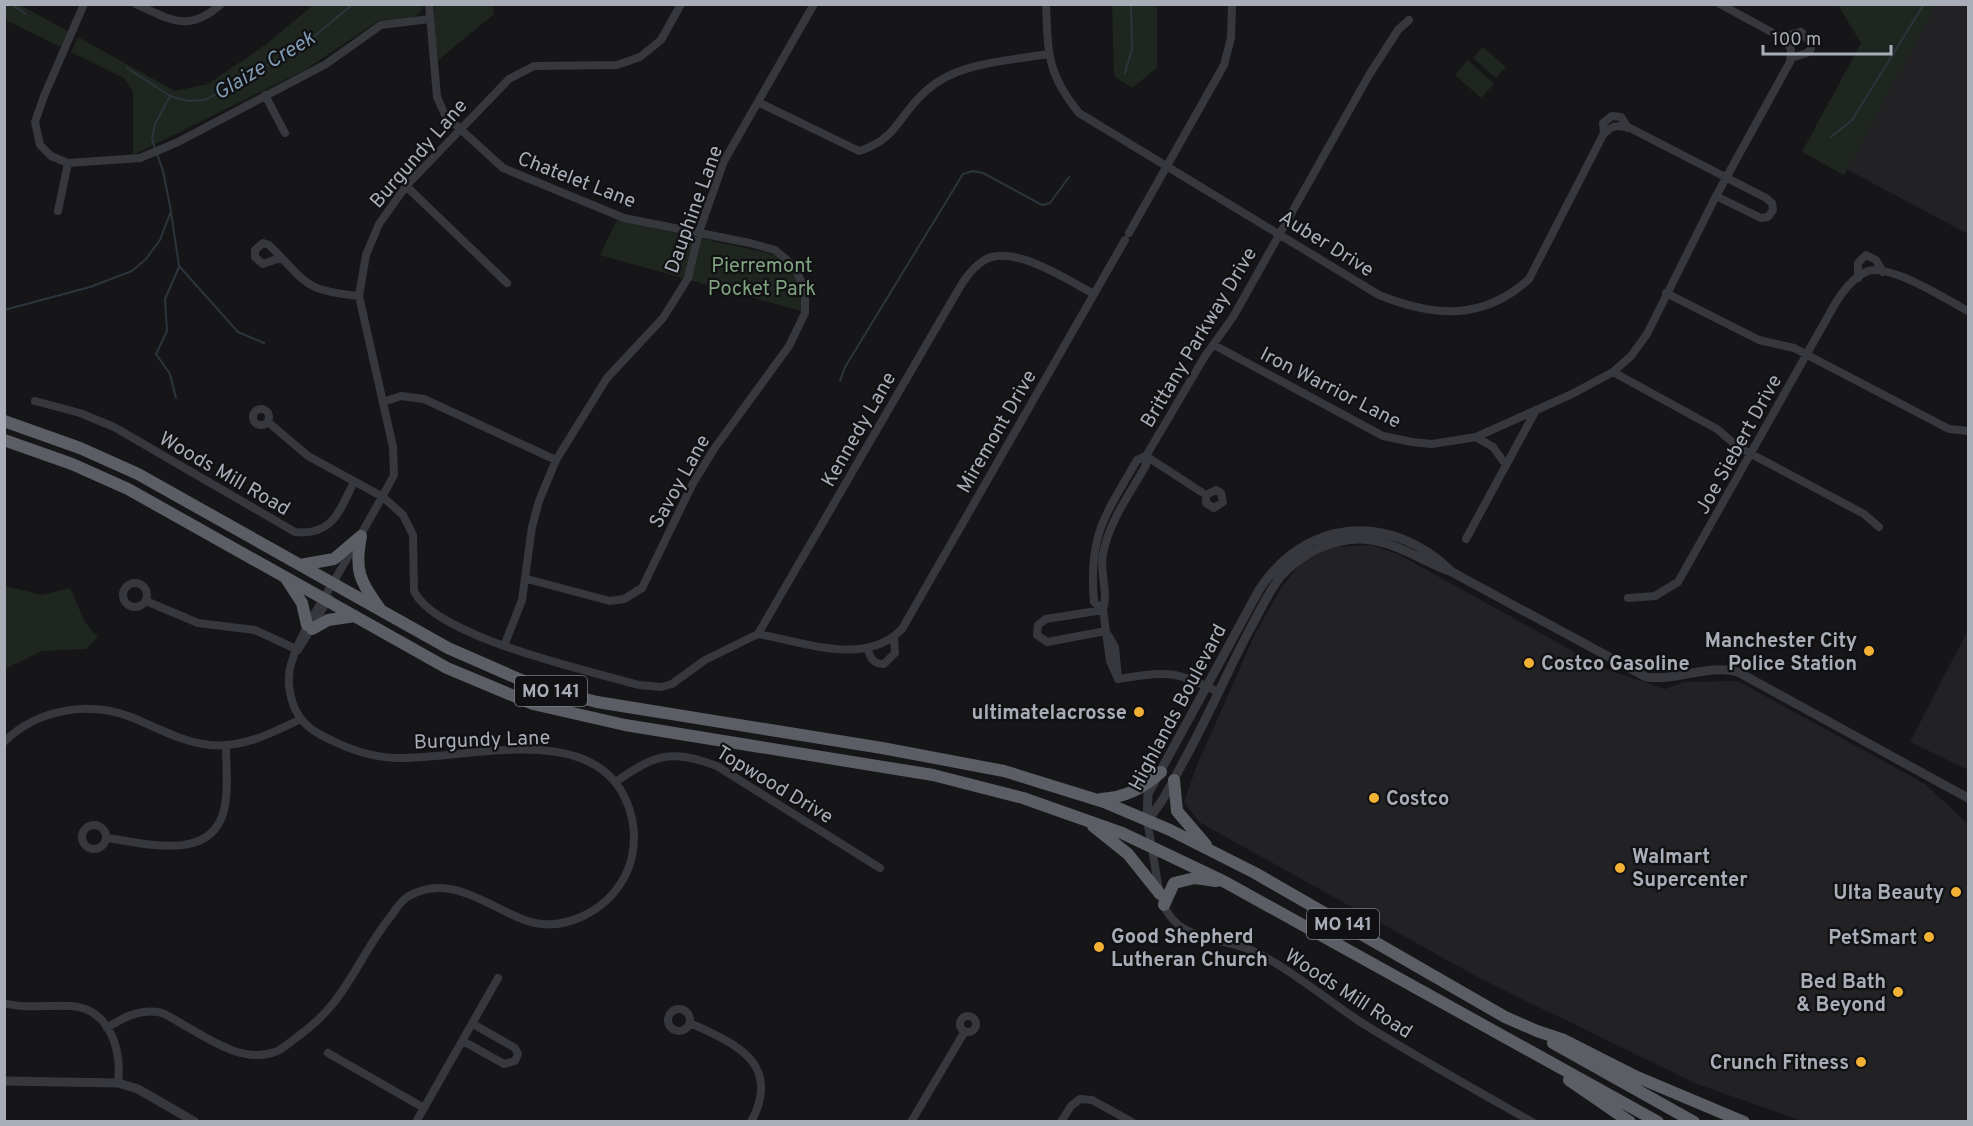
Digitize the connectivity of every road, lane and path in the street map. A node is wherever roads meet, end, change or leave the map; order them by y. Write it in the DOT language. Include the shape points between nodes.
graph roads {
  1 [pos="84,4"];
  2 [pos="136,4"];
  3 [pos="221,4"];
  4 [pos="429,4"];
  5 [pos="681,4"];
  6 [pos="814,4"];
  7 [pos="1046,4"];
  8 [pos="1232,4"];
  9 [pos="1720,4"];
  10 [pos="430,19"];
  11 [pos="1408,20"];
  12 [pos="1781,37"];
  13 [pos="1048,54"];
  14 [pos="1792,57"];
  15 [pos="265,95"];
  16 [pos="758,102"];
  17 [pos="460,128"];
  18 [pos="285,133"];
  19 [pos="68,163"];
  20 [pos="1167,167"];
  21 [pos="1726,178"];
  22 [pos="406,186"];
  23 [pos="1716,196"];
  24 [pos="58,211"];
  25 [pos="699,232"];
  26 [pos="1279,232"];
  27 [pos="280,258"];
  28 [pos="1883,272"];
  29 [pos="1858,278"];
  30 [pos="507,283"];
  31 [pos="805,290"];
  32 [pos="1666,293"];
  33 [pos="1094,294"];
  34 [pos="359,296"];
  35 [pos="1968,311"];
  36 [pos="1214,345"];
  37 [pos="1807,354"];
  38 [pos="1613,372"];
  39 [pos="35,401"];
  40 [pos="383,402"];
  41 [pos="1536,410"];
  42 [pos="4,421"];
  43 [pos="268,422"];
  44 [pos="1968,431"];
  45 [pos="1476,437"];
  46 [pos="4,440"];
  47 [pos="1752,454"];
  48 [pos="1146,456"];
  49 [pos="556,460"];
  50 [pos="1506,465"];
  51 [pos="354,482"];
  52 [pos="1206,495"];
  53 [pos="383,497"];
  54 [pos="1879,527"];
  55 [pos="360,536"];
  56 [pos="1466,539"];
  57 [pos="300,565"];
  58 [pos="1452,572"];
  59 [pos="285,577"];
  60 [pos="527,579"];
  61 [pos="332,584"];
  62 [pos="1628,597"];
  63 [pos="325,600"];
  64 [pos="146,601"];
  65 [pos="1103,610"];
  66 [pos="382,612"];
  67 [pos="355,616"];
  68 [pos="310,627"];
  69 [pos="1106,632"];
  70 [pos="758,634"];
  71 [pos="894,638"];
  72 [pos="504,646"];
  73 [pos="868,649"];
  74 [pos="298,650"];
  75 [pos="1207,686"];
  76 [pos="1218,692"];
  77 [pos="301,719"];
  78 [pos="4,742"];
  79 [pos="225,745"];
  80 [pos="1161,772"];
  81 [pos="1174,780"];
  82 [pos="616,781"];
  83 [pos="1968,798"];
  84 [pos="1095,799"];
  85 [pos="1080,817"];
  86 [pos="1147,820"];
  87 [pos="1122,833"];
  88 [pos="107,838"];
  89 [pos="1150,845"];
  90 [pos="1211,850"];
  91 [pos="880,868"];
  92 [pos="1225,882"];
  93 [pos="1162,900"];
  94 [pos="498,978"];
  95 [pos="4,1003"];
  96 [pos="690,1023"];
  97 [pos="473,1024"];
  98 [pos="107,1028"];
  99 [pos="1537,1031"];
  100 [pos="965,1032"];
  101 [pos="463,1041"];
  102 [pos="1519,1044"];
  103 [pos="328,1053"];
  104 [pos="4,1081"];
  105 [pos="118,1083"];
  106 [pos="424,1108"];
  107 [pos="195,1122"];
  108 [pos="416,1122"];
  109 [pos="752,1122"];
  110 [pos="911,1122"];
  111 [pos="1061,1122"];
  112 [pos="1132,1122"];
  113 [pos="1532,1122"];
  114 [pos="1630,1122"];
  115 [pos="1658,1122"];
  116 [pos="1694,1122"];
  117 [pos="1744,1122"];
  1 -- 19 [label="street" via="35,122 40,145 51,156"];
  2 -- 3 [label="street" via="173,21 207,17"];
  4 -- 10 [label="street, Chatelet Lane"];
  5 -- 17 [label="street, Burgundy Lane" via="660,40 640,57 617,65 545,65 521,71 498,88"];
  6 -- 16 [label="street, Dauphine Lane"];
  7 -- 13 [label="street, Auber Drive"];
  8 -- 20 [label="street, Miremont Drive" via="1231,38 1224,65"];
  9 -- 12 [label="street"];
  10 -- 15 [label="street" via="381,25 326,64"];
  10 -- 17 [label="street, Chatelet Lane" via="437,97 445,115"];
  11 -- 26 [label="street, Brittany Parkway Drive" via="1369,75"];
  12 -- 14 [label="street" via="1789,45"];
  12 -- 14 [label="street" via="1801,33 1810,42 1807,53"];
  13 -- 16 [label="street" via="947,76 926,91 887,138 877,146 859,151"];
  13 -- 20 [label="street, Auber Drive" via="1057,82 1079,113"];
  14 -- 21 [label="street, Iron Warrior Lane"];
  15 -- 18 [label="street"];
  15 -- 19 [label="street" via="140,158"];
  16 -- 25 [label="street, Dauphine Lane" via="724,161"];
  17 -- 22 [label="street, Burgundy Lane"];
  17 -- 25 [label="street, Chatelet Lane" via="503,168 624,218"];
  19 -- 24 [label="street"];
  20 -- 26 [label="street, Auber Drive"];
  20 -- 33 [label="street, Miremont Drive"];
  21 -- 23 [label="street, Iron Warrior Lane"];
  21 -- 23 [label="street" via="1770,200 1773,210 1768,217 1761,218"];
  21 -- 26 [label="street, Auber Drive" via="1616,125 1605,134 1528,279 1503,300 1448,312 1405,305 1379,295"];
  22 -- 30 [label="street"];
  22 -- 34 [label="street, Burgundy Lane" via="374,233"];
  23 -- 32 [label="street, Iron Warrior Lane"];
  25 -- 31 [label="street, Chatelet Lane" via="775,250 794,266"];
  25 -- 49 [label="street, Dauphine Lane" via="688,278 663,318 607,378"];
  26 -- 36 [label="street, Brittany Parkway Drive"];
  27 -- 34 [label="street" via="317,290"];
  28 -- 29 [label="street, Joe Siebert Drive" via="1870,270"];
  28 -- 29 [label="street, Joe Siebert Drive" via="1876,260 1866,255 1858,263"];
  28 -- 35 [label="street" via="1909,280"];
  29 -- 37 [label="street, Joe Siebert Drive" via="1842,292"];
  31 -- 60 [label="street, Savoy Lane" via="805,313 789,346 714,448 642,588 624,599 610,601"];
  32 -- 37 [label="street" via="1759,340"];
  32 -- 38 [label="street, Iron Warrior Lane" via="1647,334"];
  33 -- 70 [label="street, Kennedy Lane" via="1030,261 1006,256 983,261 966,278"];
  33 -- 71 [label="street, Miremont Drive" via="914,610"];
  34 -- 40 [label="street, Burgundy Lane"];
  36 -- 45 [label="street, Iron Warrior Lane" via="1383,435 1432,444"];
  36 -- 48 [label="street, Brittany Parkway Drive"];
  37 -- 44 [label="street" via="1949,429"];
  37 -- 47 [label="street, Joe Siebert Drive"];
  38 -- 41 [label="street, Iron Warrior Lane"];
  38 -- 47 [label="street" via="1717,429"];
  39 -- 51 [label="street, Woods Mill Road" via="114,427 295,532 309,533 335,520"];
  40 -- 49 [label="street" via="402,396 424,399"];
  40 -- 53 [label="street, Burgundy Lane" via="396,464"];
  41 -- 45 [label="street, Iron Warrior Lane"];
  41 -- 50 [label="street"];
  42 -- 57 [label="highway, MO 141" via="119,465"];
  43 -- 51 [label="street" via="308,456"];
  45 -- 50 [label="street" via="1493,447"];
  46 -- 59 [label="highway, MO 141" via="100,475"];
  47 -- 54 [label="street" via="1864,514"];
  47 -- 62 [label="street, Joe Siebert Drive" via="1678,582 1655,596"];
  48 -- 52 [label="street"];
  48 -- 65 [label="street, Brittany Parkway Drive" via="1137,460 1110,506 1095,544 1091,569 1094,602"];
  49 -- 60 [label="street, Dauphine Lane" via="532,527"];
  50 -- 56 [label="street"];
  51 -- 53 [label="street"];
  53 -- 55 [label="street, Burgundy Lane"];
  53 -- 72 [label="street" via="403,514 413,536 412,569 417,599 465,630"];
  55 -- 57 [label="highway" via="334,559"];
  55 -- 61 [label="street, Burgundy Lane"];
  55 -- 66 [label="highway" via="359,577"];
  57 -- 61 [label="highway, MO 141"];
  58 -- 75 [label="street, Highlands Boulevard" via="1437,557 1389,534 1345,531 1310,541 1296,549 1269,576"];
  58 -- 76 [label="street, Highlands Boulevard" via="1372,540 1348,540 1310,554 1288,569 1272,589"];
  58 -- 83 [label="street, Highlands Boulevard" via="1646,677 1664,679 1718,669 1738,672"];
  59 -- 63 [label="highway, MO 141"];
  59 -- 68 [label="highway" via="302,603"];
  60 -- 72 [label="street, Dauphine Lane"];
  61 -- 63 [label="street, Burgundy Lane"];
  61 -- 66 [label="highway, MO 141"];
  63 -- 67 [label="highway, MO 141"];
  63 -- 68 [label="street, Burgundy Lane"];
  64 -- 74 [label="street" via="198,623 255,630"];
  65 -- 69 [label="street, Brittany Parkway Drive"];
  65 -- 69 [label="street" via="1046,619 1038,625 1037,635 1047,642"];
  66 -- 84 [label="highway, MO 141" via="476,663 566,695 974,764 1035,778"];
  67 -- 68 [label="highway"];
  67 -- 85 [label="highway, MO 141" via="447,668 533,704 625,725 923,773 1003,792"];
  68 -- 74 [label="street, Burgundy Lane"];
  69 -- 75 [label="street, Brittany Parkway Drive" via="1115,647 1118,679 1167,672"];
  70 -- 72 [label="street" via="661,687 639,685"];
  70 -- 73 [label="street" via="841,650"];
  71 -- 73 [label="street"];
  71 -- 73 [label="street, Miremont Drive" via="895,653 884,664 872,660"];
  74 -- 77 [label="street, Burgundy Lane" via="291,665 290,687"];
  75 -- 76 [label="street"];
  75 -- 80 [label="street, Highlands Boulevard"];
  76 -- 81 [label="street, Highlands Boulevard"];
  77 -- 79 [label="street" via="260,738"];
  77 -- 82 [label="street, Burgundy Lane" via="315,733 349,749 383,757 493,751 571,754 605,770"];
  78 -- 79 [label="street" via="34,720 77,709 109,711 178,738"];
  79 -- 88 [label="street" via="224,812 208,836 193,844 173,846"];
  80 -- 84 [label="highway" via="1134,792 1119,798"];
  80 -- 86 [label="street, Highlands Boulevard" via="1148,794"];
  81 -- 86 [label="street, Highlands Boulevard"];
  81 -- 90 [label="highway" via="1177,811"];
  82 -- 91 [label="street, Topwood Drive" via="655,758 669,754 693,757 717,766"];
  82 -- 98 [label="street, Burgundy Lane" via="632,818 634,849 626,874 611,896 589,914 538,923 453,888 428,889 409,896 380,929 342,994 318,1023 278,1052 238,1053 159,1012 130,1015"];
  84 -- 86 [label="highway, MO 141"];
  85 -- 87 [label="highway, MO 141"];
  85 -- 93 [label="highway" via="1128,854"];
  86 -- 87 [label="highway"];
  86 -- 89 [label="street, Woods Mill Road"];
  86 -- 90 [label="highway, MO 141"];
  87 -- 89 [label="highway, MO 141"];
  89 -- 92 [label="highway, MO 141"];
  89 -- 93 [label="street, Woods Mill Road"];
  90 -- 99 [label="highway, MO 141" via="1465,995"];
  92 -- 93 [label="highway" via="1185,879 1174,883"];
  92 -- 102 [label="highway, MO 141"];
  93 -- 113 [label="street, Woods Mill Road" via="1168,914 1183,929 1201,938 1252,951 1380,1034"];
  94 -- 97 [label="street"];
  95 -- 98 [label="street" via="73,1006 94,1015"];
  96 -- 109 [label="street" via="752,1058 758,1067 763,1097"];
  97 -- 101 [label="street"];
  97 -- 101 [label="street" via="514,1048 518,1054 515,1061 504,1064"];
  98 -- 105 [label="street" via="115,1037 120,1064"];
  99 -- 116 [label="highway, MO 141"];
  99 -- 117 [label="highway"];
  100 -- 110 [label="street"];
  101 -- 106 [label="street"];
  102 -- 114 [label="highway"];
  102 -- 115 [label="highway, MO 141"];
  103 -- 106 [label="street"];
  104 -- 105 [label="street"];
  105 -- 107 [label="street" via="138,1089"];
  106 -- 108 [label="street"];
  111 -- 112 [label="street" via="1080,1099 1092,1100"];
}
